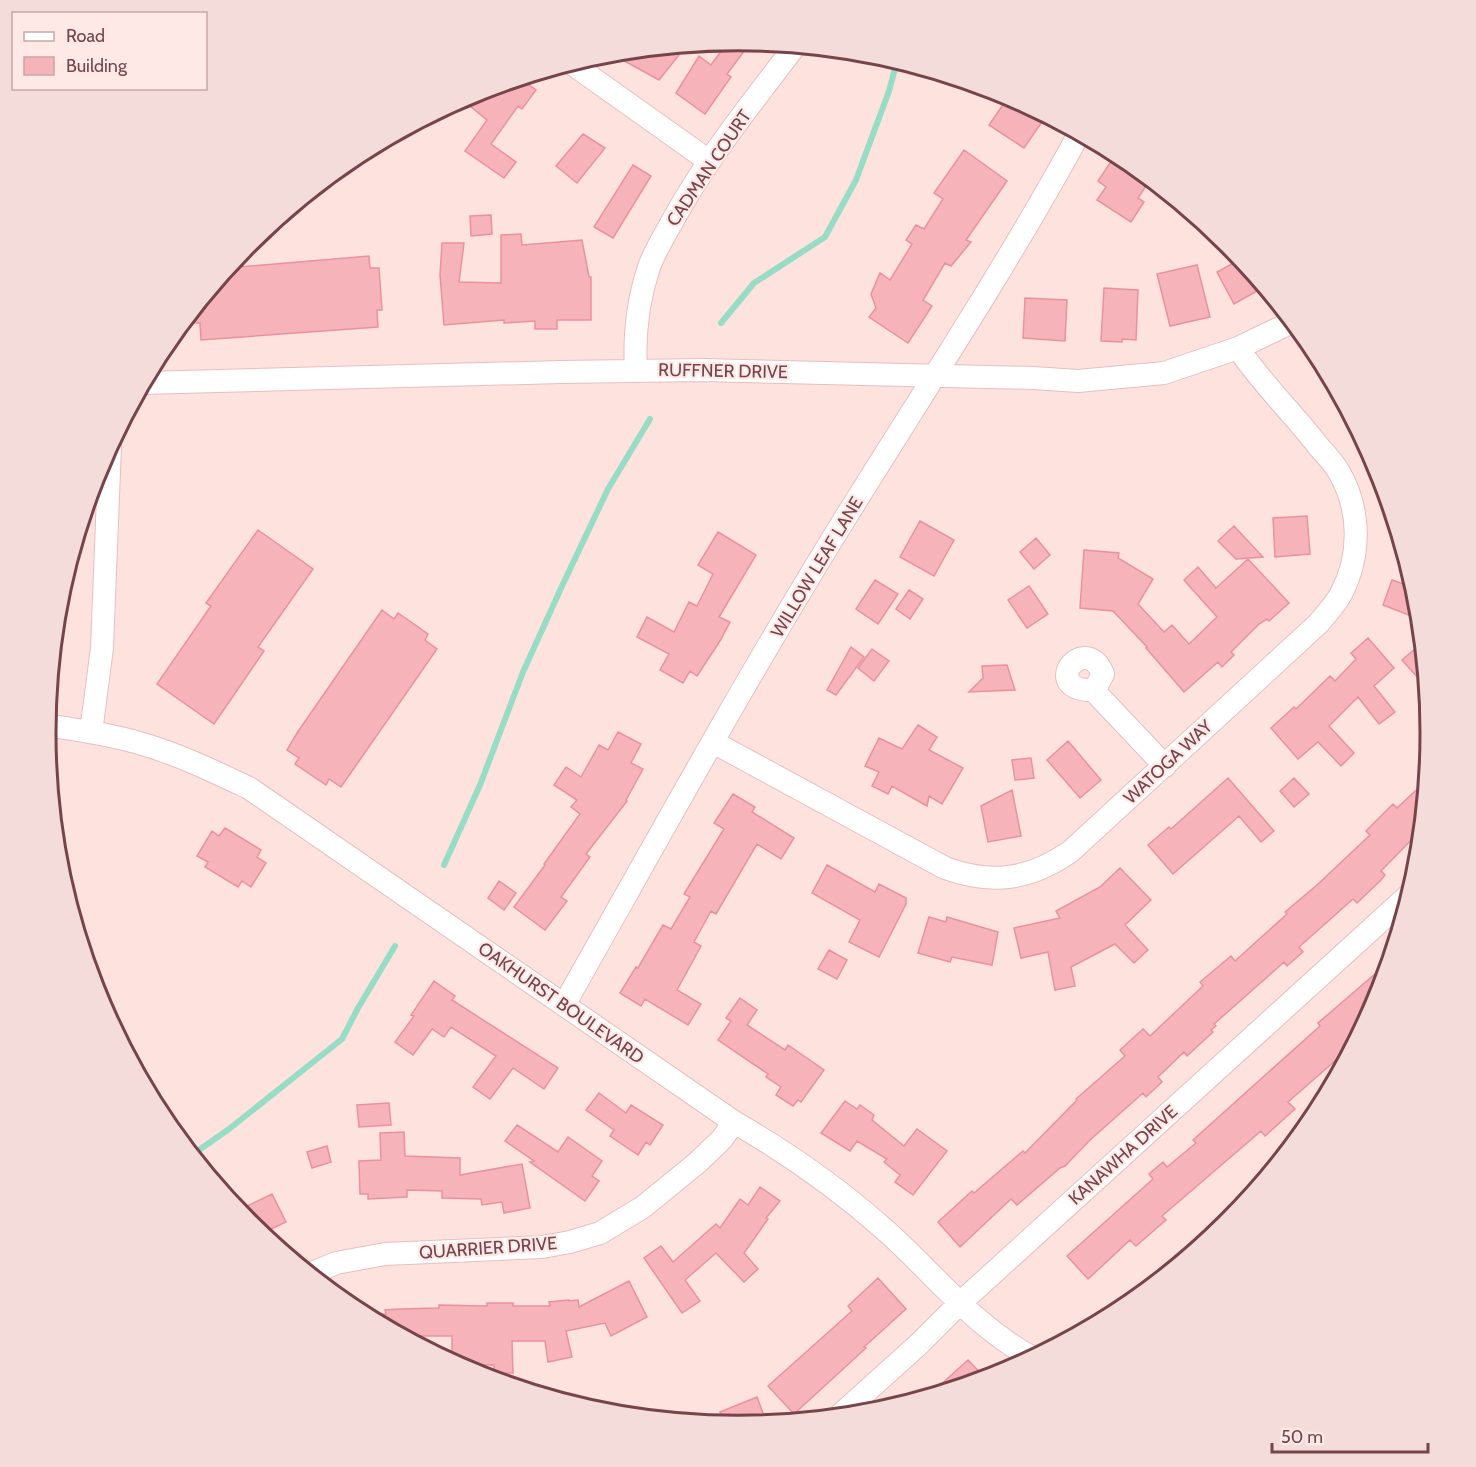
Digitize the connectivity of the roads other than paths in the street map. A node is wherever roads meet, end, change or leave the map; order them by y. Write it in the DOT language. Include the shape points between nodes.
graph roads {
  1 [pos="790,53"];
  2 [pos="580,70"];
  3 [pos="1076,140"];
  4 [pos="709,161"];
  5 [pos="1284,326"];
  6 [pos="1238,348"];
  7 [pos="636,370"];
  8 [pos="936,375"];
  9 [pos="153,383"];
  10 [pos="109,467"];
  11 [pos="1094,691"];
  12 [pos="56,727"];
  13 [pos="91,732"];
  14 [pos="713,742"];
  15 [pos="1165,766"];
  16 [pos="1398,905"];
  17 [pos="564,1005"];
  18 [pos="734,1122"];
  19 [pos="318,1271"];
  20 [pos="959,1304"];
  21 [pos="1025,1353"];
  22 [pos="850,1406"];
  1 -- 4 [label="street, CADMAN COURT"];
  2 -- 4 [label="street"];
  3 -- 8 [label="street, WILLOW LEAF LANE"];
  4 -- 7 [label="street, CADMAN COURT" via="650,266 636,323"];
  5 -- 6 [label="street, RUFFNER DRIVE"];
  6 -- 8 [label="street, RUFFNER DRIVE" via="1164,373 1078,381"];
  6 -- 15 [label="street, WATOGA WAY" via="1339,471 1353,507 1357,546 1340,597 1319,623"];
  7 -- 8 [label="street, RUFFNER DRIVE"];
  7 -- 9 [label="street, RUFFNER DRIVE"];
  8 -- 14 [label="street, WILLOW LEAF LANE"];
  10 -- 13 [label="street" via="102,648"];
  11 -- 15 [label="street"];
  12 -- 13 [label="street, OAKHURST BOULEVARD"];
  13 -- 17 [label="street, OAKHURST BOULEVARD" via="182,757 249,788"];
  14 -- 15 [label="street, WATOGA WAY" via="945,868 981,878 1018,876 1053,864"];
  14 -- 17 [label="street, WILLOW LEAF LANE"];
  16 -- 20 [label="street, KANAWHA DRIVE"];
  17 -- 18 [label="street, OAKHURST BOULEVARD"];
  18 -- 19 [label="street, QUARRIER DRIVE" via="697,1163 643,1208 600,1233 542,1247 385,1254 336,1263"];
  18 -- 20 [label="street, OAKHURST BOULEVARD" via="810,1171 885,1229"];
  20 -- 21 [label="street, OAKHURST BOULEVARD" via="986,1328"];
  20 -- 22 [label="street, KANAWHA DRIVE"];
}
